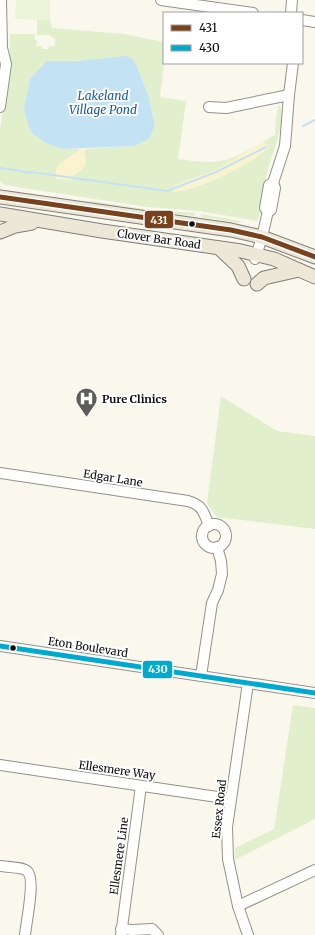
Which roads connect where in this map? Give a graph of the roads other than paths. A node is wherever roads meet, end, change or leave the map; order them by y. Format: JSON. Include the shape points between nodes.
{"nodes":[{"id":1,"x":160,"y":0,"type":"edge"},
{"id":2,"x":292,"y":0,"type":"edge"},
{"id":3,"x":211,"y":3,"type":"edge"},
{"id":4,"x":1,"y":7,"type":"edge"},
{"id":5,"x":249,"y":12,"type":"edge"},
{"id":6,"x":291,"y":12,"type":"edge"},
{"id":7,"x":303,"y":20,"type":"edge"},
{"id":8,"x":315,"y":22,"type":"edge"},
{"id":9,"x":1,"y":51,"type":"edge"},
{"id":10,"x":293,"y":64,"type":"edge"},
{"id":11,"x":289,"y":95,"type":"junction"},
{"id":12,"x":0,"y":106,"type":"edge"},
{"id":13,"x":209,"y":107,"type":"dead end"},
{"id":14,"x":0,"y":197,"type":"edge"},
{"id":15,"x":0,"y":207,"type":"edge"},
{"id":16,"x":0,"y":214,"type":"edge"},
{"id":17,"x":124,"y":215,"type":"junction"},
{"id":18,"x":49,"y":222,"type":"junction"},
{"id":19,"x":102,"y":231,"type":"junction"},
{"id":20,"x":0,"y":232,"type":"edge"},
{"id":21,"x":262,"y":237,"type":"junction"},
{"id":22,"x":219,"y":248,"type":"junction"},
{"id":23,"x":256,"y":256,"type":"junction"},
{"id":24,"x":315,"y":257,"type":"edge"},
{"id":25,"x":315,"y":267,"type":"edge"},
{"id":26,"x":299,"y":270,"type":"junction"},
{"id":27,"x":315,"y":277,"type":"edge"},
{"id":28,"x":244,"y":279,"type":"dead end"},
{"id":29,"x":257,"y":284,"type":"dead end"},
{"id":30,"x":0,"y":473,"type":"edge"},
{"id":31,"x":209,"y":526,"type":"junction"},
{"id":32,"x":217,"y":547,"type":"junction"},
{"id":33,"x":0,"y":646,"type":"edge"},
{"id":34,"x":201,"y":676,"type":"junction"},
{"id":35,"x":248,"y":683,"type":"junction"},
{"id":36,"x":315,"y":693,"type":"edge"},
{"id":37,"x":0,"y":765,"type":"edge"},
{"id":38,"x":141,"y":786,"type":"junction"},
{"id":39,"x":230,"y":799,"type":"junction"},
{"id":40,"x":0,"y":866,"type":"edge"},
{"id":41,"x":315,"y":870,"type":"edge"},
{"id":42,"x":238,"y":906,"type":"junction"},
{"id":43,"x":121,"y":932,"type":"edge"},
{"id":44,"x":25,"y":935,"type":"edge"},
{"id":45,"x":158,"y":935,"type":"edge"},
{"id":46,"x":248,"y":935,"type":"edge"}],
"edges":[{"from":1,"to":3,"type":"street"},
{"from":2,"to":6,"type":"street"},
{"from":3,"to":5,"type":"street"},
{"from":4,"to":9,"type":"street"},
{"from":7,"to":8,"type":"street"},
{"from":9,"to":12,"type":"street","via":[[6,64]]},
{"from":10,"to":11,"type":"street"},
{"from":11,"to":13,"type":"street","via":[[226,108]]},
{"from":11,"to":21,"type":"street","via":[[285,146],[273,183],[268,186],[265,208],[268,211]]},
{"from":14,"to":17,"type":"main road","name":"Clover Bar Road"},
{"from":15,"to":17,"type":"main road","via":[[86,216]]},
{"from":16,"to":18,"type":"main road","name":"Clover Bar Road"},
{"from":17,"to":21,"type":"main road","name":"Clover Bar Road","via":[[231,230]]},
{"from":18,"to":19,"type":"main road","name":"Clover Bar Road"},
{"from":18,"to":20,"type":"main road","via":[[25,223]]},
{"from":19,"to":21,"type":"main road","via":[[160,232],[246,242],[256,241]]},
{"from":19,"to":22,"type":"main road","name":"Clover Bar Road"},
{"from":21,"to":23,"type":"street"},
{"from":21,"to":24,"type":"main road","name":"Clover Bar Road"},
{"from":22,"to":23,"type":"main road","name":"Clover Bar Road"},
{"from":22,"to":28,"type":"main road","via":[[238,266]]},
{"from":23,"to":25,"type":"main road","via":[[266,251],[275,252]]},
{"from":23,"to":26,"type":"main road","name":"Clover Bar Road","via":[[274,259]]},
{"from":26,"to":27,"type":"main road","name":"Clover Bar Road"},
{"from":26,"to":29,"type":"main road","via":[[264,278]]},
{"from":30,"to":31,"type":"street","name":"Edgar Lane","via":[[188,501],[201,508]]},
{"from":31,"to":32,"type":"street","via":[[203,531],[204,542],[210,547]]},
{"from":31,"to":32,"type":"street","via":[[220,526],[225,532],[223,543]]},
{"from":32,"to":34,"type":"street","via":[[222,574],[212,603]]},
{"from":33,"to":34,"type":"street","name":"Eton Boulevard"},
{"from":34,"to":35,"type":"street","name":"Eton Boulevard"},
{"from":35,"to":36,"type":"street","name":"Eton Boulevard"},
{"from":35,"to":39,"type":"street","name":"Essex Road"},
{"from":37,"to":38,"type":"street","name":"Ellesmere Way"},
{"from":38,"to":39,"type":"street","name":"Ellesmere Way"},
{"from":38,"to":43,"type":"street","name":"Ellesmere Line"},
{"from":39,"to":42,"type":"street","name":"Essex Road","via":[[227,827],[228,859]]},
{"from":40,"to":44,"type":"street","via":[[23,869],[31,876],[32,886]]},
{"from":41,"to":42,"type":"street"},
{"from":42,"to":46,"type":"street","name":"Essex Road"},
{"from":43,"to":45,"type":"street","name":"Ellesmere Line","via":[[152,929]]}]}
